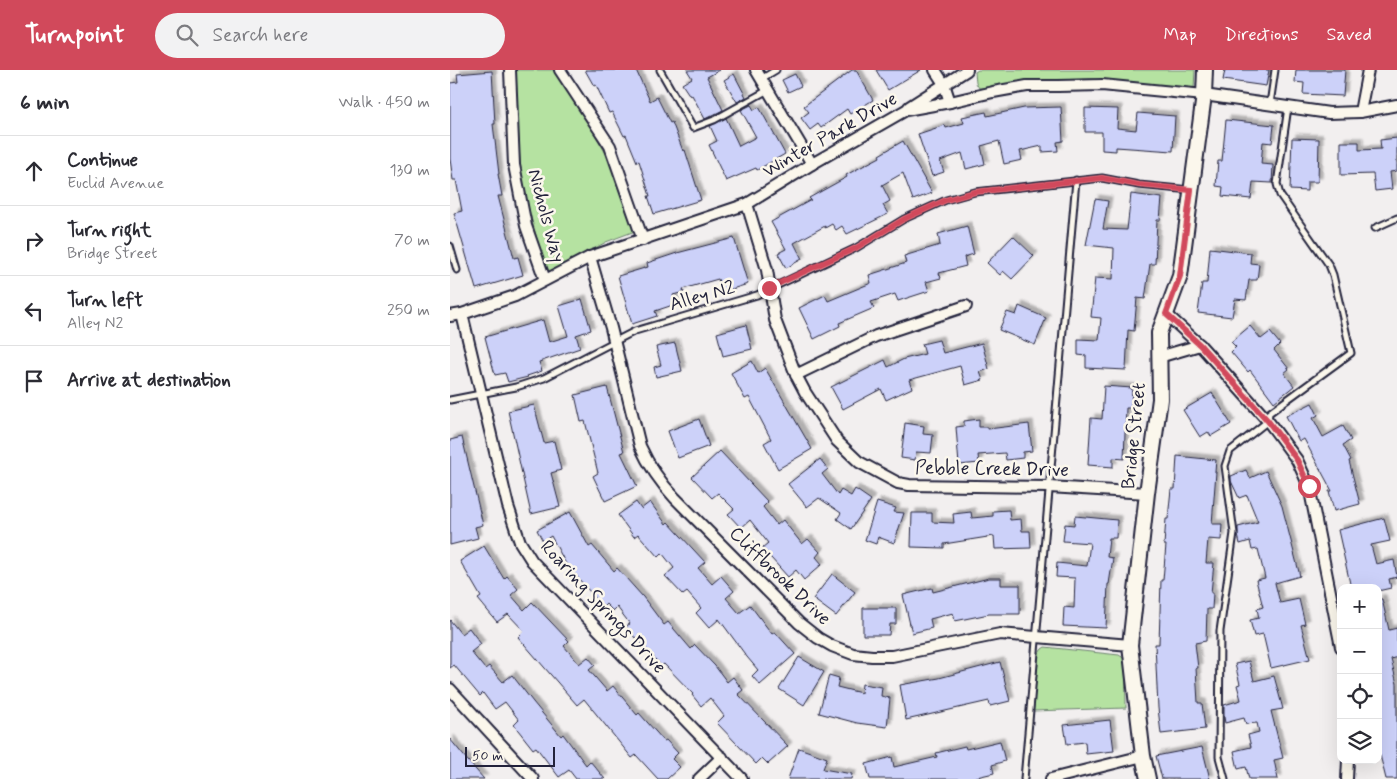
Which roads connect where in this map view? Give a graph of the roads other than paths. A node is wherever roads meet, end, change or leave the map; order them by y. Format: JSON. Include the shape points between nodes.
{"nodes":[{"id":1,"x":510,"y":70,"type":"edge"},
{"id":2,"x":560,"y":70,"type":"edge"},
{"id":3,"x":660,"y":70,"type":"edge"},
{"id":4,"x":776,"y":70,"type":"edge"},
{"id":5,"x":936,"y":70,"type":"edge"},
{"id":6,"x":967,"y":70,"type":"edge"},
{"id":7,"x":1205,"y":70,"type":"edge"},
{"id":8,"x":1275,"y":70,"type":"edge"},
{"id":9,"x":1368,"y":70,"type":"edge"},
{"id":10,"x":759,"y":74,"type":"edge"},
{"id":11,"x":944,"y":84,"type":"junction"},
{"id":12,"x":768,"y":89,"type":"junction"},
{"id":13,"x":1204,"y":95,"type":"junction"},
{"id":14,"x":950,"y":102,"type":"junction"},
{"id":15,"x":1270,"y":104,"type":"junction"},
{"id":16,"x":1397,"y":105,"type":"edge"},
{"id":17,"x":1288,"y":107,"type":"junction"},
{"id":18,"x":906,"y":110,"type":"junction"},
{"id":19,"x":1360,"y":112,"type":"junction"},
{"id":20,"x":812,"y":164,"type":"junction"},
{"id":21,"x":1076,"y":180,"type":"junction"},
{"id":22,"x":1191,"y":190,"type":"junction"},
{"id":23,"x":748,"y":204,"type":"junction"},
{"id":24,"x":1397,"y":218,"type":"edge"},
{"id":25,"x":1376,"y":228,"type":"dead end"},
{"id":26,"x":643,"y":240,"type":"junction"},
{"id":27,"x":450,"y":246,"type":"edge"},
{"id":28,"x":590,"y":257,"type":"junction"},
{"id":29,"x":457,"y":270,"type":"dead end"},
{"id":30,"x":545,"y":280,"type":"junction"},
{"id":31,"x":769,"y":288,"type":"junction"},
{"id":32,"x":966,"y":306,"type":"dead end"},
{"id":33,"x":462,"y":314,"type":"junction"},
{"id":34,"x":1166,"y":314,"type":"junction"},
{"id":35,"x":450,"y":316,"type":"edge"},
{"id":36,"x":614,"y":342,"type":"junction"},
{"id":37,"x":1200,"y":345,"type":"junction"},
{"id":38,"x":1159,"y":357,"type":"junction"},
{"id":39,"x":796,"y":375,"type":"junction"},
{"id":40,"x":480,"y":395,"type":"junction"},
{"id":41,"x":450,"y":400,"type":"edge"},
{"id":42,"x":1268,"y":421,"type":"junction"},
{"id":43,"x":1049,"y":487,"type":"junction"},
{"id":44,"x":1148,"y":493,"type":"junction"},
{"id":45,"x":1337,"y":629,"type":"edge"},
{"id":46,"x":1037,"y":636,"type":"junction"},
{"id":47,"x":1130,"y":645,"type":"junction"},
{"id":48,"x":450,"y":689,"type":"edge"},
{"id":49,"x":1143,"y":756,"type":"junction"},
{"id":50,"x":722,"y":757,"type":"junction"},
{"id":51,"x":1348,"y":764,"type":"edge"},
{"id":52,"x":532,"y":779,"type":"edge"},
{"id":53,"x":699,"y":779,"type":"edge"},
{"id":54,"x":742,"y":779,"type":"edge"},
{"id":55,"x":1024,"y":779,"type":"edge"},
{"id":56,"x":1051,"y":779,"type":"edge"},
{"id":57,"x":1148,"y":779,"type":"edge"},
{"id":58,"x":1224,"y":779,"type":"edge"},
{"id":59,"x":1348,"y":779,"type":"edge"}],
"edges":[{"from":1,"to":30,"type":"street","name":"Nichols Way","via":[[514,165],[526,226]]},
{"from":2,"to":26,"type":"street","via":[[610,146]]},
{"from":3,"to":12,"type":"lane","via":[[694,128]]},
{"from":4,"to":10,"type":"lane"},
{"from":5,"to":11,"type":"street"},
{"from":6,"to":11,"type":"street"},
{"from":7,"to":13,"type":"street","name":"Bridge Street"},
{"from":8,"to":15,"type":"lane"},
{"from":9,"to":19,"type":"street"},
{"from":10,"to":12,"type":"street"},
{"from":11,"to":14,"type":"street"},
{"from":11,"to":18,"type":"street"},
{"from":12,"to":20,"type":"street"},
{"from":13,"to":14,"type":"street","name":"Winter Park Drive","via":[[1102,85],[1035,86]]},
{"from":13,"to":15,"type":"street","name":"Winter Park Drive"},
{"from":13,"to":22,"type":"street","name":"Bridge Street"},
{"from":14,"to":18,"type":"street","name":"Winter Park Drive"},
{"from":15,"to":17,"type":"street","name":"Winter Park Drive"},
{"from":16,"to":19,"type":"street","name":"Winter Park Drive"},
{"from":17,"to":19,"type":"street","name":"Winter Park Drive","via":[[1329,113]]},
{"from":17,"to":42,"type":"lane","via":[[1277,184],[1280,195],[1329,264],[1351,353],[1269,413]]},
{"from":18,"to":20,"type":"street","name":"Winter Park Drive"},
{"from":20,"to":23,"type":"street","name":"Winter Park Drive"},
{"from":21,"to":22,"type":"lane","name":"Alley N2","via":[[1102,178]]},
{"from":21,"to":31,"type":"lane","name":"Alley N2","via":[[975,192],[946,200],[904,219],[856,248]]},
{"from":21,"to":43,"type":"lane"},
{"from":22,"to":34,"type":"street","name":"Bridge Street","via":[[1180,276]]},
{"from":23,"to":26,"type":"street","name":"Winter Park Drive"},
{"from":23,"to":31,"type":"street","name":"Pebble Creek Drive"},
{"from":24,"to":25,"type":"lane"},
{"from":26,"to":28,"type":"street","name":"Winter Park Drive"},
{"from":27,"to":29,"type":"lane"},
{"from":28,"to":30,"type":"street","name":"Winter Park Drive"},
{"from":28,"to":36,"type":"street","name":"Cliffbrook Drive"},
{"from":30,"to":33,"type":"street","name":"Winter Park Drive","via":[[514,296]]},
{"from":31,"to":36,"type":"lane","name":"Alley N2","via":[[757,295],[635,331]]},
{"from":31,"to":39,"type":"street","name":"Pebble Creek Drive","via":[[775,320]]},
{"from":32,"to":39,"type":"street","via":[[876,336]]},
{"from":33,"to":35,"type":"street","name":"Winter Park Drive"},
{"from":33,"to":40,"type":"street","name":"Roaring Springs Drive"},
{"from":34,"to":37,"type":"street"},
{"from":34,"to":38,"type":"street","name":"Bridge Street","via":[[1159,333]]},
{"from":36,"to":40,"type":"lane","name":"Alley N2","via":[[544,378]]},
{"from":36,"to":46,"type":"street","name":"Cliffbrook Drive","via":[[640,446],[656,477],[799,623],[818,638],[852,654],[892,656],[1000,634]]},
{"from":37,"to":38,"type":"street"},
{"from":37,"to":42,"type":"street"},
{"from":38,"to":44,"type":"street","name":"Bridge Street","via":[[1160,400]]},
{"from":39,"to":43,"type":"street","name":"Pebble Creek Drive","via":[[837,441],[859,462],[898,483],[928,487]]},
{"from":40,"to":41,"type":"lane","name":"Alley N2"},
{"from":40,"to":50,"type":"street","name":"Roaring Springs Drive","via":[[508,506],[520,542],[532,561]]},
{"from":42,"to":45,"type":"street","via":[[1297,460],[1309,486]]},
{"from":42,"to":58,"type":"lane","via":[[1230,451],[1225,466],[1234,533],[1220,631],[1219,757]]},
{"from":43,"to":44,"type":"street","name":"Pebble Creek Drive"},
{"from":43,"to":46,"type":"lane"},
{"from":44,"to":47,"type":"street","name":"Bridge Street"},
{"from":46,"to":47,"type":"street","name":"Cliffbrook Drive"},
{"from":46,"to":55,"type":"lane"},
{"from":47,"to":49,"type":"street","name":"Bridge Street"},
{"from":48,"to":52,"type":"street"},
{"from":49,"to":56,"type":"street"},
{"from":49,"to":57,"type":"street","name":"Bridge Street"},
{"from":50,"to":53,"type":"street"},
{"from":50,"to":54,"type":"street","name":"Roaring Springs Drive"},
{"from":51,"to":59,"type":"street"}]}
